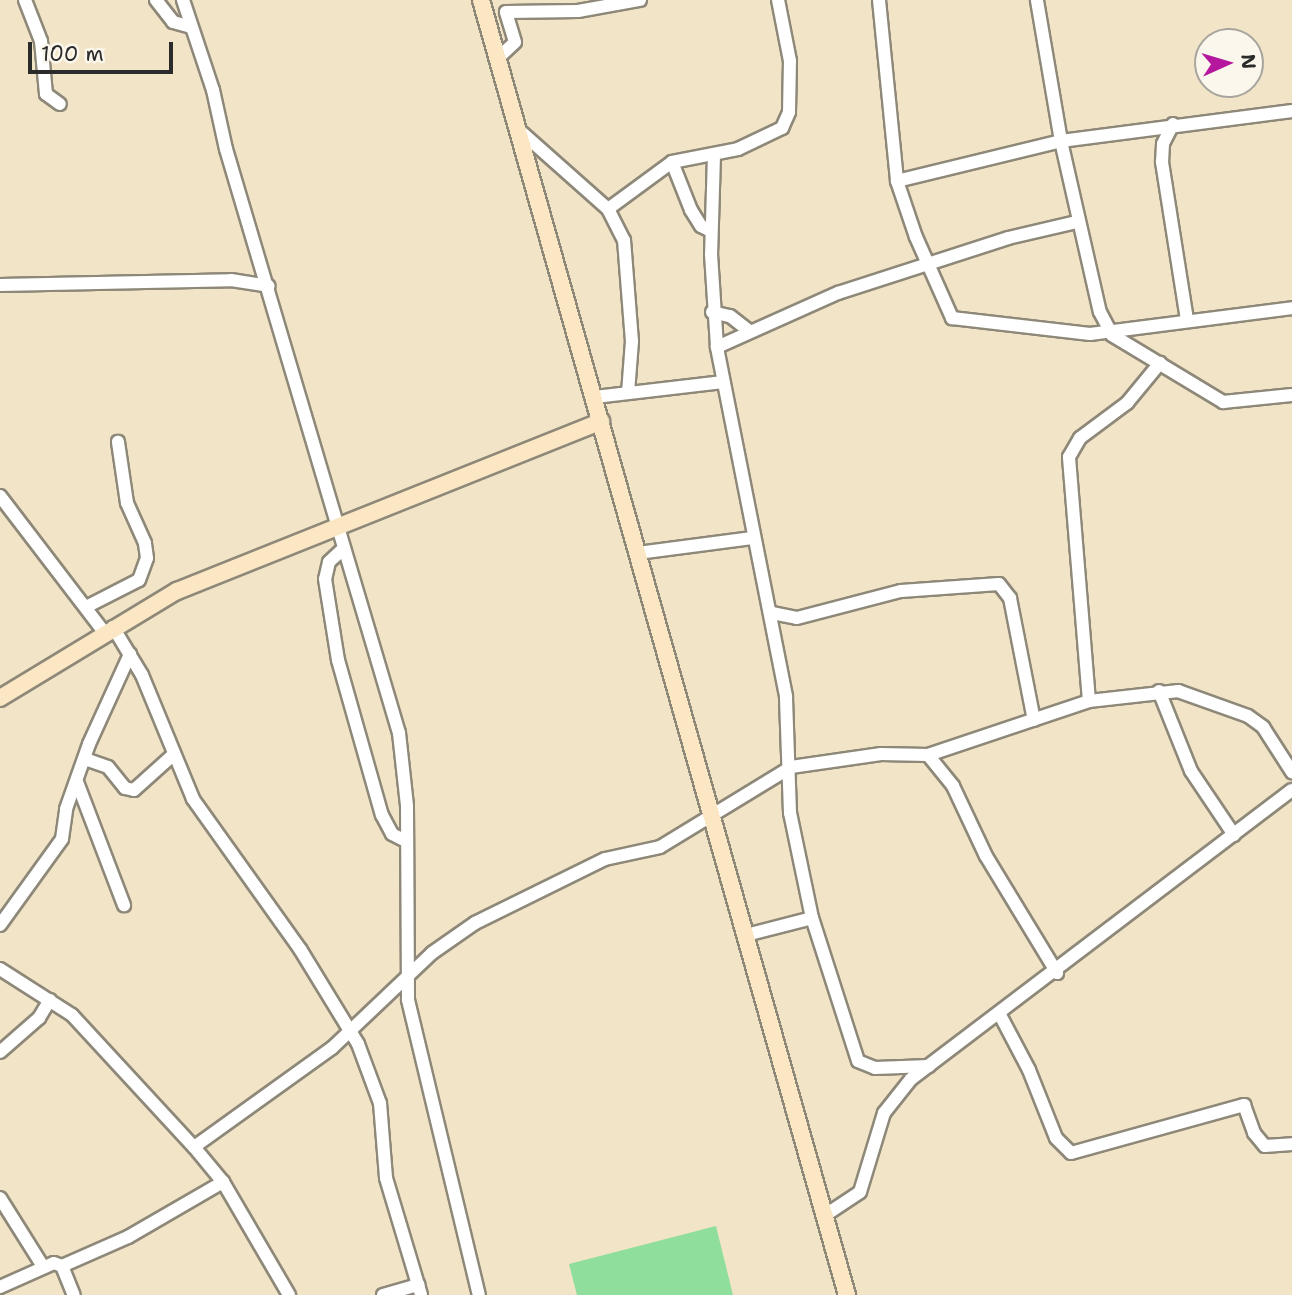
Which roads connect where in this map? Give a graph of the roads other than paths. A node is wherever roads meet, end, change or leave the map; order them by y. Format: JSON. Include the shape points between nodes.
{"nodes":[{"id":1,"x":26,"y":0,"type":"edge"},
{"id":2,"x":156,"y":0,"type":"edge"},
{"id":3,"x":183,"y":0,"type":"edge"},
{"id":4,"x":481,"y":0,"type":"edge"},
{"id":5,"x":640,"y":0,"type":"edge"},
{"id":6,"x":778,"y":0,"type":"edge"},
{"id":7,"x":879,"y":0,"type":"edge"},
{"id":8,"x":1037,"y":0,"type":"edge"},
{"id":9,"x":503,"y":6,"type":"edge"},
{"id":10,"x":188,"y":26,"type":"junction"},
{"id":11,"x":498,"y":58,"type":"junction"},
{"id":12,"x":60,"y":104,"type":"dead end"},
{"id":13,"x":1292,"y":111,"type":"edge"},
{"id":14,"x":1173,"y":124,"type":"junction"},
{"id":15,"x":519,"y":130,"type":"junction"},
{"id":16,"x":1061,"y":141,"type":"junction"},
{"id":17,"x":714,"y":155,"type":"junction"},
{"id":18,"x":672,"y":162,"type":"junction"},
{"id":19,"x":897,"y":181,"type":"junction"},
{"id":20,"x":608,"y":209,"type":"junction"},
{"id":21,"x":1077,"y":222,"type":"junction"},
{"id":22,"x":711,"y":231,"type":"junction"},
{"id":23,"x":931,"y":266,"type":"junction"},
{"id":24,"x":0,"y":285,"type":"edge"},
{"id":25,"x":269,"y":286,"type":"junction"},
{"id":26,"x":1292,"y":308,"type":"edge"},
{"id":27,"x":712,"y":312,"type":"junction"},
{"id":28,"x":1187,"y":320,"type":"junction"},
{"id":29,"x":749,"y":331,"type":"junction"},
{"id":30,"x":1110,"y":331,"type":"junction"},
{"id":31,"x":717,"y":347,"type":"junction"},
{"id":32,"x":1160,"y":363,"type":"junction"},
{"id":33,"x":723,"y":382,"type":"junction"},
{"id":34,"x":628,"y":393,"type":"junction"},
{"id":35,"x":1292,"y":395,"type":"edge"},
{"id":36,"x":595,"y":397,"type":"junction"},
{"id":37,"x":601,"y":421,"type":"junction"},
{"id":38,"x":118,"y":442,"type":"dead end"},
{"id":39,"x":0,"y":496,"type":"edge"},
{"id":40,"x":337,"y":526,"type":"junction"},
{"id":41,"x":752,"y":538,"type":"junction"},
{"id":42,"x":343,"y":549,"type":"junction"},
{"id":43,"x":638,"y":553,"type":"junction"},
{"id":44,"x":86,"y":607,"type":"junction"},
{"id":45,"x":772,"y":613,"type":"junction"},
{"id":46,"x":108,"y":629,"type":"junction"},
{"id":47,"x":130,"y":654,"type":"junction"},
{"id":48,"x":1158,"y":691,"type":"junction"},
{"id":49,"x":0,"y":698,"type":"edge"},
{"id":50,"x":1088,"y":701,"type":"junction"},
{"id":51,"x":1034,"y":720,"type":"junction"},
{"id":52,"x":173,"y":755,"type":"junction"},
{"id":53,"x":928,"y":755,"type":"junction"},
{"id":54,"x":85,"y":759,"type":"junction"},
{"id":55,"x":791,"y":767,"type":"junction"},
{"id":56,"x":1292,"y":772,"type":"edge"},
{"id":57,"x":77,"y":782,"type":"junction"},
{"id":58,"x":1292,"y":790,"type":"edge"},
{"id":59,"x":713,"y":818,"type":"junction"},
{"id":60,"x":1234,"y":835,"type":"junction"},
{"id":61,"x":406,"y":841,"type":"junction"},
{"id":62,"x":124,"y":905,"type":"dead end"},
{"id":63,"x":813,"y":918,"type":"junction"},
{"id":64,"x":0,"y":925,"type":"edge"},
{"id":65,"x":746,"y":935,"type":"junction"},
{"id":66,"x":0,"y":969,"type":"edge"},
{"id":67,"x":1057,"y":973,"type":"junction"},
{"id":68,"x":405,"y":980,"type":"junction"},
{"id":69,"x":50,"y":1000,"type":"junction"},
{"id":70,"x":999,"y":1013,"type":"junction"},
{"id":71,"x":351,"y":1030,"type":"junction"},
{"id":72,"x":0,"y":1052,"type":"edge"},
{"id":73,"x":929,"y":1066,"type":"junction"},
{"id":74,"x":1292,"y":1144,"type":"edge"},
{"id":75,"x":194,"y":1147,"type":"junction"},
{"id":76,"x":223,"y":1182,"type":"junction"},
{"id":77,"x":0,"y":1198,"type":"edge"},
{"id":78,"x":824,"y":1216,"type":"junction"},
{"id":79,"x":43,"y":1265,"type":"junction"},
{"id":80,"x":62,"y":1266,"type":"junction"},
{"id":81,"x":0,"y":1287,"type":"edge"},
{"id":82,"x":420,"y":1290,"type":"edge"},
{"id":83,"x":74,"y":1295,"type":"edge"},
{"id":84,"x":289,"y":1295,"type":"edge"},
{"id":85,"x":383,"y":1295,"type":"edge"},
{"id":86,"x":479,"y":1295,"type":"edge"},
{"id":87,"x":847,"y":1295,"type":"edge"}],
"edges":[{"from":1,"to":12,"type":"street","via":[[41,41],[46,94]]},
{"from":2,"to":10,"type":"street","via":[[173,22]]},
{"from":3,"to":10,"type":"street"},
{"from":4,"to":11,"type":"main road"},
{"from":5,"to":9,"type":"street","via":[[578,11]]},
{"from":6,"to":17,"type":"street","via":[[790,61],[788,117],[782,128],[765,140]]},
{"from":7,"to":19,"type":"street"},
{"from":8,"to":16,"type":"street"},
{"from":9,"to":11,"type":"street","via":[[515,42]]},
{"from":10,"to":25,"type":"street","via":[[213,90],[226,149]]},
{"from":11,"to":15,"type":"main road"},
{"from":13,"to":14,"type":"street"},
{"from":14,"to":16,"type":"street"},
{"from":14,"to":28,"type":"street","via":[[1163,144],[1162,162]]},
{"from":15,"to":20,"type":"street"},
{"from":15,"to":36,"type":"main road"},
{"from":16,"to":19,"type":"street"},
{"from":16,"to":21,"type":"street"},
{"from":17,"to":18,"type":"street"},
{"from":17,"to":22,"type":"street"},
{"from":18,"to":20,"type":"street"},
{"from":18,"to":22,"type":"street","via":[[691,210],[701,226]]},
{"from":19,"to":23,"type":"street"},
{"from":20,"to":34,"type":"street","via":[[624,240],[627,261],[632,341]]},
{"from":21,"to":23,"type":"street","via":[[1008,238]]},
{"from":21,"to":30,"type":"street","via":[[1100,312]]},
{"from":22,"to":27,"type":"street"},
{"from":23,"to":29,"type":"street","via":[[814,301]]},
{"from":23,"to":30,"type":"street","via":[[952,318],[1079,334]]},
{"from":24,"to":25,"type":"street","via":[[231,281]]},
{"from":25,"to":40,"type":"street"},
{"from":26,"to":28,"type":"street"},
{"from":27,"to":29,"type":"street","via":[[730,316]]},
{"from":27,"to":31,"type":"street"},
{"from":28,"to":30,"type":"street"},
{"from":29,"to":31,"type":"street"},
{"from":30,"to":32,"type":"street"},
{"from":31,"to":33,"type":"street"},
{"from":32,"to":35,"type":"street","via":[[1223,402]]},
{"from":32,"to":50,"type":"street","via":[[1127,403],[1080,438],[1069,457]]},
{"from":33,"to":34,"type":"street"},
{"from":33,"to":41,"type":"street"},
{"from":34,"to":36,"type":"street"},
{"from":36,"to":37,"type":"main road"},
{"from":37,"to":40,"type":"main road"},
{"from":37,"to":43,"type":"main road"},
{"from":38,"to":44,"type":"street","via":[[127,503],[145,542],[147,558],[139,580]]},
{"from":39,"to":44,"type":"street"},
{"from":40,"to":42,"type":"street"},
{"from":40,"to":46,"type":"main road","via":[[209,576]]},
{"from":41,"to":43,"type":"street"},
{"from":41,"to":45,"type":"street"},
{"from":42,"to":61,"type":"street","via":[[399,733]]},
{"from":42,"to":61,"type":"street","via":[[329,562],[325,579],[338,660],[382,816],[392,834]]},
{"from":43,"to":59,"type":"main road"},
{"from":44,"to":46,"type":"street"},
{"from":45,"to":51,"type":"street","via":[[797,618],[901,591],[999,584],[1010,597]]},
{"from":45,"to":55,"type":"street","via":[[786,696]]},
{"from":46,"to":47,"type":"street"},
{"from":46,"to":49,"type":"main road"},
{"from":47,"to":52,"type":"street"},
{"from":47,"to":54,"type":"street"},
{"from":48,"to":50,"type":"street"},
{"from":48,"to":56,"type":"street","via":[[1194,695],[1248,716],[1262,726]]},
{"from":48,"to":60,"type":"street","via":[[1192,771]]},
{"from":50,"to":51,"type":"street"},
{"from":51,"to":53,"type":"street"},
{"from":52,"to":54,"type":"street","via":[[134,790],[125,788],[108,767]]},
{"from":52,"to":71,"type":"street","via":[[193,799],[300,948]]},
{"from":53,"to":55,"type":"street","via":[[881,754]]},
{"from":53,"to":67,"type":"street","via":[[953,786],[986,856]]},
{"from":54,"to":57,"type":"street"},
{"from":55,"to":59,"type":"street"},
{"from":55,"to":63,"type":"street","via":[[790,813]]},
{"from":57,"to":62,"type":"street"},
{"from":57,"to":64,"type":"street","via":[[62,839]]},
{"from":58,"to":60,"type":"street"},
{"from":59,"to":65,"type":"main road"},
{"from":59,"to":68,"type":"street","via":[[655,849],[606,859],[475,923],[432,953]]},
{"from":60,"to":67,"type":"street"},
{"from":61,"to":68,"type":"street"},
{"from":63,"to":65,"type":"street"},
{"from":63,"to":73,"type":"street","via":[[858,1061],[875,1068]]},
{"from":65,"to":78,"type":"main road"},
{"from":66,"to":69,"type":"street"},
{"from":67,"to":70,"type":"street"},
{"from":68,"to":71,"type":"street"},
{"from":68,"to":86,"type":"street","via":[[413,1031]]},
{"from":69,"to":72,"type":"street","via":[[39,1018]]},
{"from":69,"to":75,"type":"street","via":[[72,1015],[114,1064],[142,1086]]},
{"from":70,"to":73,"type":"street"},
{"from":70,"to":74,"type":"street","via":[[1029,1070],[1056,1138],[1071,1153],[1244,1105],[1254,1133],[1265,1146]]},
{"from":71,"to":75,"type":"street","via":[[312,1064]]},
{"from":71,"to":82,"type":"street","via":[[380,1103],[386,1178]]},
{"from":73,"to":78,"type":"street","via":[[890,1102],[857,1196]]},
{"from":75,"to":76,"type":"street"},
{"from":76,"to":80,"type":"street","via":[[128,1237]]},
{"from":76,"to":84,"type":"street"},
{"from":77,"to":79,"type":"street"},
{"from":78,"to":87,"type":"main road"},
{"from":79,"to":80,"type":"street"},
{"from":79,"to":81,"type":"street"},
{"from":80,"to":83,"type":"street"},
{"from":82,"to":85,"type":"street"}]}
